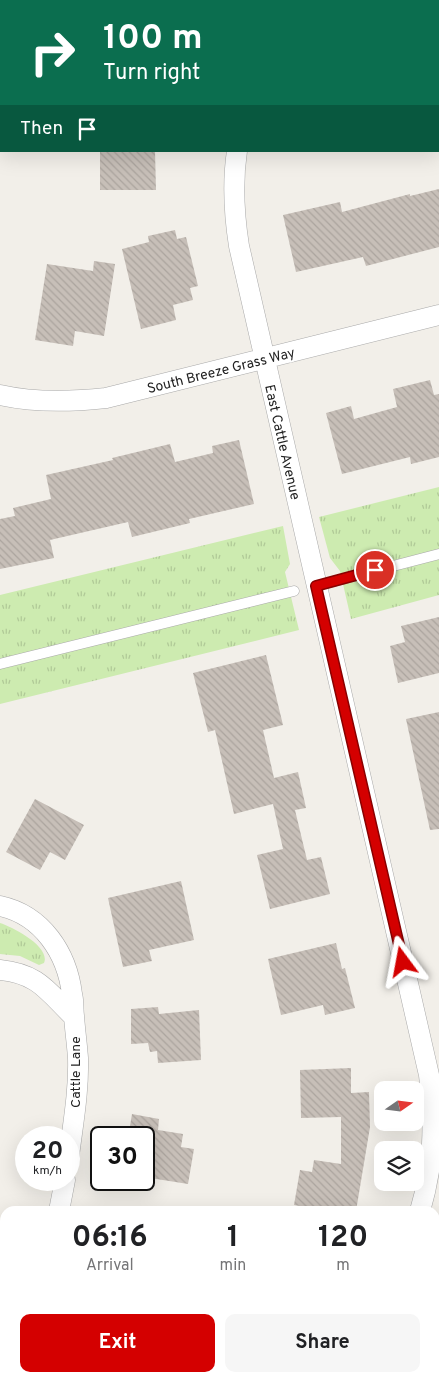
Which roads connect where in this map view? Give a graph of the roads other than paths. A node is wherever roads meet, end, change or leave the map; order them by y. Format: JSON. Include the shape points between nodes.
{"nodes":[{"id":1,"x":237,"y":152,"type":"edge"},
{"id":2,"x":439,"y":315,"type":"edge"},
{"id":3,"x":264,"y":359,"type":"junction"},
{"id":4,"x":1,"y":398,"type":"edge"},
{"id":5,"x":439,"y":554,"type":"edge"},
{"id":6,"x":316,"y":586,"type":"junction"},
{"id":7,"x":294,"y":591,"type":"dead end"},
{"id":8,"x":0,"y":664,"type":"edge"},
{"id":9,"x":0,"y":906,"type":"edge"},
{"id":10,"x":0,"y":970,"type":"edge"},
{"id":11,"x":74,"y":1017,"type":"junction"},
{"id":12,"x":73,"y":1126,"type":"edge"},
{"id":13,"x":63,"y":1191,"type":"edge"},
{"id":14,"x":60,"y":1206,"type":"edge"},
{"id":15,"x":421,"y":1206,"type":"edge"}],
"edges":[{"from":1,"to":3,"type":"street","name":"East Cattle Avenue","via":[[233,187],[236,228]]},
{"from":2,"to":3,"type":"street","name":"South Breeze Grass Way"},
{"from":3,"to":4,"type":"street","name":"South Breeze Grass Way","via":[[106,398],[54,401]]},
{"from":3,"to":6,"type":"street","name":"East Cattle Avenue"},
{"from":5,"to":6,"type":"lane"},
{"from":6,"to":15,"type":"street","name":"East Cattle Avenue","via":[[429,1075],[433,1144]]},
{"from":7,"to":8,"type":"lane"},
{"from":9,"to":11,"type":"street","name":"Cattle Lane","via":[[26,915],[40,926],[62,954]]},
{"from":10,"to":11,"type":"street","name":"Cattle Lane","via":[[22,974],[40,983]]},
{"from":11,"to":12,"type":"street","name":"Cattle Lane","via":[[78,1080]]},
{"from":13,"to":14,"type":"street"}]}
